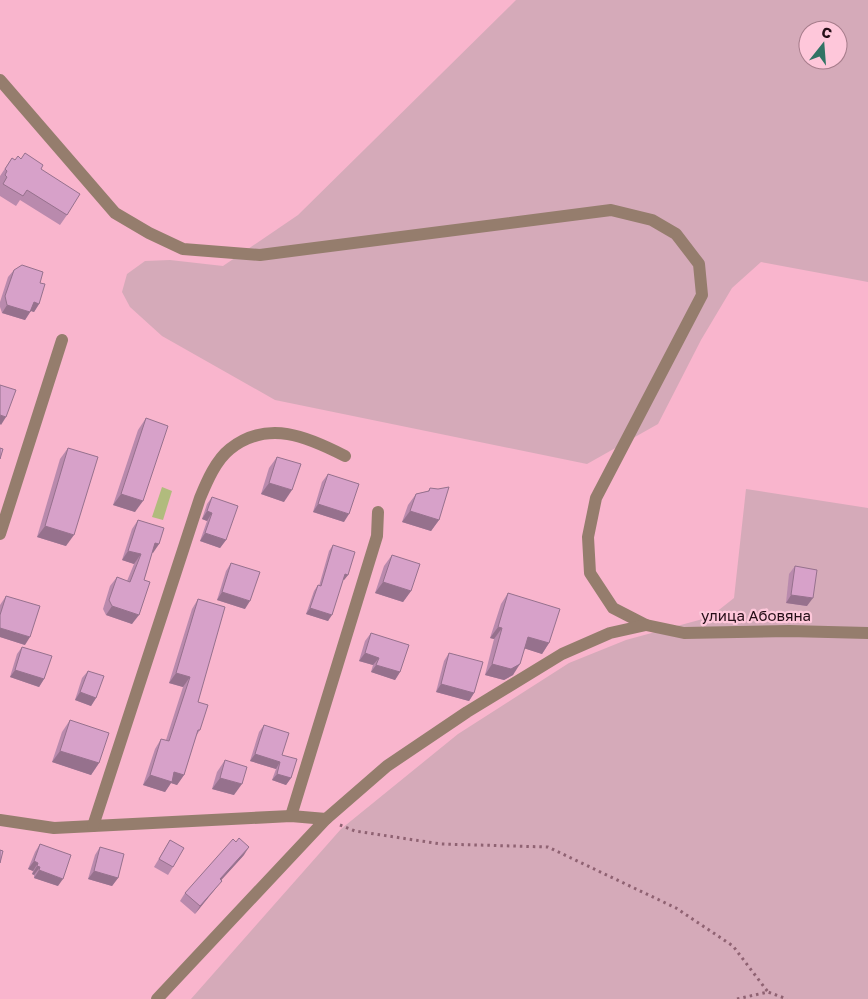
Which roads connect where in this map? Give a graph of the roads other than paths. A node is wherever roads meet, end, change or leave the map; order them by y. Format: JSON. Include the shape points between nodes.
{"nodes":[{"id":1,"x":0,"y":80,"type":"edge"},
{"id":2,"x":62,"y":340,"type":"dead end"},
{"id":3,"x":345,"y":456,"type":"dead end"},
{"id":4,"x":378,"y":512,"type":"dead end"},
{"id":5,"x":0,"y":534,"type":"edge"},
{"id":6,"x":646,"y":625,"type":"junction"},
{"id":7,"x":868,"y":633,"type":"edge"},
{"id":8,"x":291,"y":816,"type":"junction"},
{"id":9,"x":326,"y":819,"type":"junction"},
{"id":10,"x":0,"y":820,"type":"edge"},
{"id":11,"x":92,"y":826,"type":"junction"},
{"id":12,"x":157,"y":999,"type":"edge"}],
"edges":[{"from":1,"to":6,"type":"street","via":[[115,213],[183,249],[260,255],[610,210],[652,220],[676,234],[699,264],[702,295],[596,498],[588,537],[590,573],[594,580],[613,608]]},
{"from":2,"to":5,"type":"street"},
{"from":3,"to":11,"type":"street","via":[[298,435],[252,435],[229,449],[211,473]]},
{"from":4,"to":8,"type":"street","via":[[377,536]]},
{"from":6,"to":7,"type":"street","name":"улица Абовяна","via":[[684,632]]},
{"from":6,"to":9,"type":"street","via":[[610,633],[562,654],[474,707],[387,766]]},
{"from":8,"to":9,"type":"street"},
{"from":8,"to":11,"type":"street"},
{"from":9,"to":12,"type":"street"},
{"from":10,"to":11,"type":"street","via":[[54,828]]}]}
